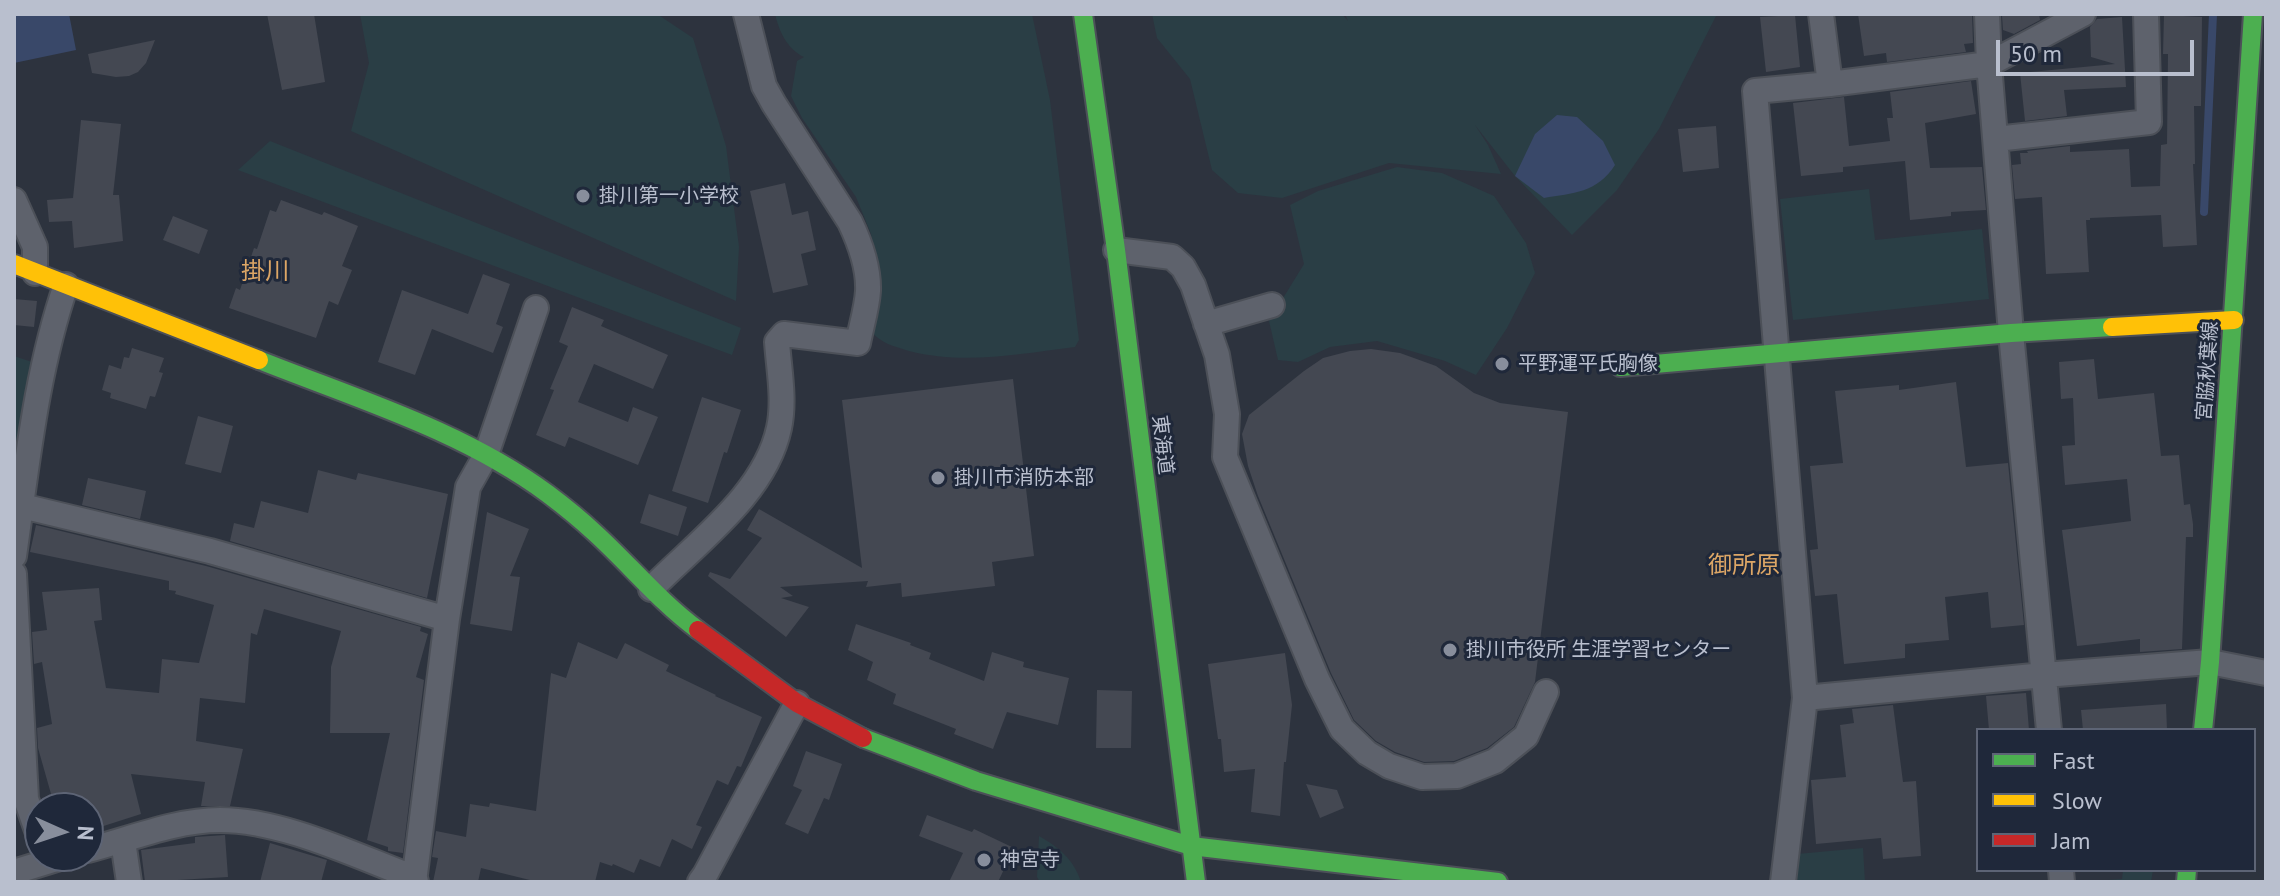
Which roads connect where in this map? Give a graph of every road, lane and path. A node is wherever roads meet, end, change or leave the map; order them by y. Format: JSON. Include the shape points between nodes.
{"nodes":[{"id":1,"x":746,"y":14,"type":"edge"},
{"id":2,"x":1083,"y":14,"type":"edge"},
{"id":3,"x":1821,"y":14,"type":"edge"},
{"id":4,"x":1987,"y":14,"type":"edge"},
{"id":5,"x":2083,"y":14,"type":"edge"},
{"id":6,"x":2146,"y":14,"type":"edge"},
{"id":7,"x":2253,"y":14,"type":"edge"},
{"id":8,"x":1989,"y":64,"type":"junction"},
{"id":9,"x":1830,"y":84,"type":"junction"},
{"id":10,"x":1996,"y":139,"type":"junction"},
{"id":11,"x":2254,"y":185,"type":"edge"},
{"id":12,"x":14,"y":200,"type":"edge"},
{"id":13,"x":1116,"y":250,"type":"junction"},
{"id":14,"x":24,"y":269,"type":"edge"},
{"id":15,"x":66,"y":285,"type":"junction"},
{"id":16,"x":1272,"y":305,"type":"dead end"},
{"id":17,"x":536,"y":308,"type":"dead end"},
{"id":18,"x":2234,"y":320,"type":"junction"},
{"id":19,"x":1206,"y":324,"type":"junction"},
{"id":20,"x":2011,"y":333,"type":"junction"},
{"id":21,"x":1777,"y":353,"type":"junction"},
{"id":22,"x":1620,"y":367,"type":"dead end"},
{"id":23,"x":486,"y":455,"type":"junction"},
{"id":24,"x":22,"y":506,"type":"junction"},
{"id":25,"x":14,"y":556,"type":"edge"},
{"id":26,"x":14,"y":574,"type":"edge"},
{"id":27,"x":651,"y":589,"type":"junction"},
{"id":28,"x":447,"y":619,"type":"junction"},
{"id":29,"x":2210,"y":662,"type":"junction"},
{"id":30,"x":2266,"y":673,"type":"edge"},
{"id":31,"x":2044,"y":675,"type":"junction"},
{"id":32,"x":1546,"y":692,"type":"dead end"},
{"id":33,"x":1805,"y":698,"type":"junction"},
{"id":34,"x":797,"y":703,"type":"junction"},
{"id":35,"x":2049,"y":728,"type":"edge"},
{"id":36,"x":2203,"y":728,"type":"edge"},
{"id":37,"x":26,"y":792,"type":"edge"},
{"id":38,"x":123,"y":841,"type":"junction"},
{"id":39,"x":104,"y":846,"type":"edge"},
{"id":40,"x":1191,"y":846,"type":"junction"},
{"id":41,"x":415,"y":881,"type":"edge"},
{"id":42,"x":1489,"y":881,"type":"edge"},
{"id":43,"x":129,"y":882,"type":"edge"},
{"id":44,"x":700,"y":882,"type":"edge"},
{"id":45,"x":1196,"y":882,"type":"edge"},
{"id":46,"x":1783,"y":882,"type":"edge"}],
"edges":[{"from":1,"to":27,"type":"street","via":[[764,86],[842,207],[859,242],[868,292],[858,343],[784,334],[777,342],[782,397],[773,451],[746,496]]},
{"from":2,"to":13,"type":"street","name":"東海道"},
{"from":3,"to":9,"type":"street"},
{"from":4,"to":8,"type":"street"},
{"from":5,"to":8,"type":"street"},
{"from":6,"to":10,"type":"street","via":[[2149,122]]},
{"from":7,"to":11,"type":"street","name":"宮脇秋葉線"},
{"from":8,"to":9,"type":"street"},
{"from":8,"to":10,"type":"street"},
{"from":9,"to":21,"type":"street","via":[[1755,91]]},
{"from":10,"to":20,"type":"street"},
{"from":11,"to":18,"type":"street","name":"宮脇秋葉線"},
{"from":12,"to":14,"type":"street","via":[[35,247]]},
{"from":13,"to":19,"type":"street","via":[[1172,257],[1193,285]]},
{"from":13,"to":40,"type":"street","name":"東海道"},
{"from":14,"to":15,"type":"street"},
{"from":15,"to":23,"type":"street","via":[[424,425]]},
{"from":15,"to":24,"type":"street","via":[[44,366]]},
{"from":16,"to":19,"type":"street"},
{"from":17,"to":23,"type":"street"},
{"from":18,"to":20,"type":"street"},
{"from":18,"to":29,"type":"street","name":"宮脇秋葉線"},
{"from":19,"to":32,"type":"street","via":[[1227,414],[1225,457],[1342,729],[1389,766],[1422,777],[1457,776],[1495,761],[1526,736]]},
{"from":20,"to":21,"type":"street"},
{"from":20,"to":31,"type":"street"},
{"from":21,"to":22,"type":"street"},
{"from":21,"to":33,"type":"street"},
{"from":23,"to":27,"type":"street","via":[[546,493]]},
{"from":23,"to":28,"type":"street","via":[[468,487]]},
{"from":24,"to":25,"type":"street"},
{"from":24,"to":28,"type":"street","via":[[210,551]]},
{"from":26,"to":37,"type":"street"},
{"from":27,"to":34,"type":"street","via":[[680,617]]},
{"from":28,"to":41,"type":"street"},
{"from":29,"to":30,"type":"street"},
{"from":29,"to":31,"type":"street"},
{"from":29,"to":36,"type":"street","name":"宮脇秋葉線"},
{"from":31,"to":33,"type":"street"},
{"from":31,"to":35,"type":"street"},
{"from":33,"to":46,"type":"street"},
{"from":34,"to":40,"type":"street","via":[[867,740],[976,781]]},
{"from":34,"to":44,"type":"street"},
{"from":38,"to":39,"type":"street"},
{"from":38,"to":41,"type":"street","via":[[190,824],[248,822],[277,827]]},
{"from":38,"to":43,"type":"street"},
{"from":40,"to":42,"type":"street"},
{"from":40,"to":45,"type":"street","name":"東海道"}]}
